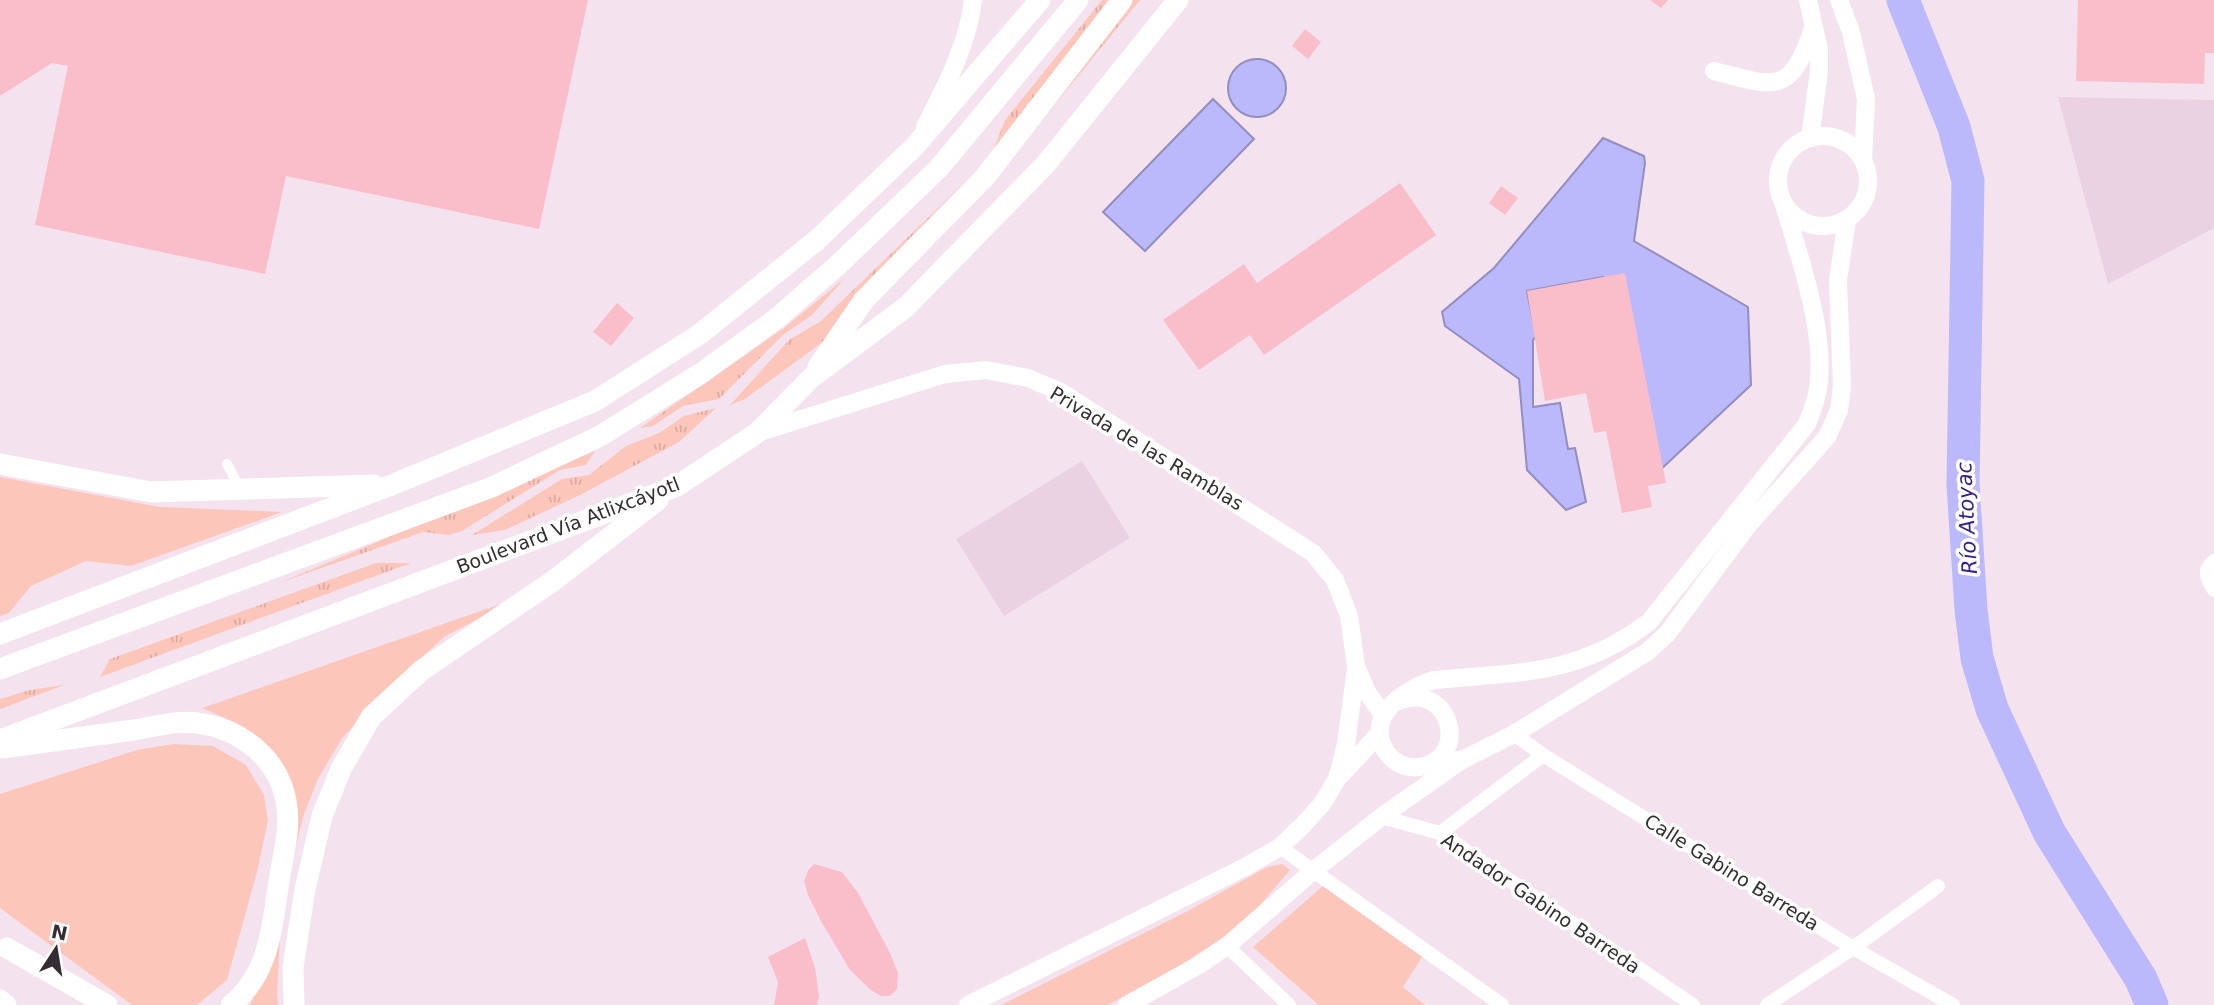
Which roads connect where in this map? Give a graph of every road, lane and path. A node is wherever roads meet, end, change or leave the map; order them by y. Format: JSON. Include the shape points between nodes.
{"nodes":[{"id":1,"x":973,"y":0,"type":"edge"},
{"id":2,"x":1040,"y":0,"type":"edge"},
{"id":3,"x":1078,"y":0,"type":"edge"},
{"id":4,"x":1122,"y":0,"type":"edge"},
{"id":5,"x":1178,"y":0,"type":"edge"},
{"id":6,"x":1808,"y":0,"type":"edge"},
{"id":7,"x":1839,"y":0,"type":"edge"},
{"id":8,"x":1815,"y":24,"type":"junction"},
{"id":9,"x":1714,"y":71,"type":"dead end"},
{"id":10,"x":1810,"y":138,"type":"junction"},
{"id":11,"x":915,"y":146,"type":"junction"},
{"id":12,"x":1863,"y":160,"type":"junction"},
{"id":13,"x":1784,"y":205,"type":"junction"},
{"id":14,"x":1847,"y":220,"type":"junction"},
{"id":15,"x":811,"y":378,"type":"junction"},
{"id":16,"x":757,"y":433,"type":"junction"},
{"id":17,"x":0,"y":464,"type":"edge"},
{"id":18,"x":227,"y":464,"type":"dead end"},
{"id":19,"x":236,"y":481,"type":"dead end"},
{"id":20,"x":394,"y":484,"type":"junction"},
{"id":21,"x":677,"y":486,"type":"junction"},
{"id":22,"x":2214,"y":561,"type":"edge"},
{"id":23,"x":2214,"y":590,"type":"edge"},
{"id":24,"x":0,"y":634,"type":"edge"},
{"id":25,"x":1356,"y":666,"type":"junction"},
{"id":26,"x":0,"y":669,"type":"edge"},
{"id":27,"x":1396,"y":702,"type":"junction"},
{"id":28,"x":1384,"y":715,"type":"junction"},
{"id":29,"x":1379,"y":734,"type":"junction"},
{"id":30,"x":1514,"y":734,"type":"junction"},
{"id":31,"x":0,"y":740,"type":"edge"},
{"id":32,"x":0,"y":748,"type":"edge"},
{"id":33,"x":1543,"y":755,"type":"junction"},
{"id":34,"x":1462,"y":760,"type":"junction"},
{"id":35,"x":1432,"y":763,"type":"junction"},
{"id":36,"x":1337,"y":779,"type":"junction"},
{"id":37,"x":1421,"y":788,"type":"junction"},
{"id":38,"x":1381,"y":817,"type":"junction"},
{"id":39,"x":1440,"y":834,"type":"junction"},
{"id":40,"x":1280,"y":847,"type":"junction"},
{"id":41,"x":1313,"y":871,"type":"junction"},
{"id":42,"x":1938,"y":886,"type":"dead end"},
{"id":43,"x":4,"y":944,"type":"edge"},
{"id":44,"x":1227,"y":946,"type":"junction"},
{"id":45,"x":1853,"y":948,"type":"junction"},
{"id":46,"x":0,"y":1000,"type":"edge"},
{"id":47,"x":6,"y":1005,"type":"edge"},
{"id":48,"x":89,"y":1005,"type":"edge"},
{"id":49,"x":107,"y":1005,"type":"edge"},
{"id":50,"x":232,"y":1005,"type":"edge"},
{"id":51,"x":294,"y":1005,"type":"edge"},
{"id":52,"x":968,"y":1005,"type":"edge"},
{"id":53,"x":1127,"y":1005,"type":"edge"},
{"id":54,"x":1289,"y":1005,"type":"edge"},
{"id":55,"x":1502,"y":1005,"type":"edge"},
{"id":56,"x":1693,"y":1005,"type":"edge"},
{"id":57,"x":1768,"y":1005,"type":"edge"},
{"id":58,"x":1954,"y":1005,"type":"edge"}],
"edges":[{"from":1,"to":11,"type":"street","via":[[948,81]]},
{"from":2,"to":11,"type":"main road"},
{"from":3,"to":26,"type":"main road","via":[[939,168],[839,264],[776,318],[700,373],[600,436],[492,487]]},
{"from":4,"to":15,"type":"main road","via":[[985,177],[864,300]]},
{"from":5,"to":15,"type":"main road","name":"Boulevard Vía Atlixcáyotl","via":[[1036,175],[906,307]]},
{"from":6,"to":8,"type":"street"},
{"from":7,"to":12,"type":"street","via":[[1866,99]]},
{"from":8,"to":9,"type":"street","via":[[1791,76],[1757,83]]},
{"from":8,"to":10,"type":"street","via":[[1819,71]]},
{"from":10,"to":12,"type":"street","via":[[1840,140]]},
{"from":10,"to":13,"type":"street","via":[[1789,151],[1781,163],[1777,177]]},
{"from":11,"to":20,"type":"main road","via":[[817,240],[689,341],[596,401]]},
{"from":12,"to":14,"type":"street","via":[[1868,187],[1857,211]]},
{"from":13,"to":14,"type":"street","via":[[1805,223],[1834,225]]},
{"from":13,"to":27,"type":"street","via":[[1815,324],[1819,369],[1807,424],[1650,622],[1631,636],[1560,667],[1419,684]]},
{"from":14,"to":30,"type":"street","via":[[1838,280],[1842,386],[1839,411],[1827,437],[1749,524],[1667,634],[1647,652]]},
{"from":15,"to":16,"type":"main road","name":"Boulevard Vía Atlixcáyotl"},
{"from":16,"to":21,"type":"main road","name":"Boulevard Vía Atlixcáyotl"},
{"from":16,"to":25,"type":"street","name":"Privada de las Ramblas","via":[[945,374],[986,370],[1028,378],[1061,391],[1313,553],[1335,580],[1349,617]]},
{"from":17,"to":20,"type":"main road","via":[[151,492]]},
{"from":18,"to":19,"type":"street"},
{"from":20,"to":24,"type":"main road"},
{"from":21,"to":31,"type":"main road","name":"Boulevard Vía Atlixcáyotl"},
{"from":21,"to":51,"type":"main road","via":[[553,582],[422,670],[371,717],[341,769],[322,816],[293,967]]},
{"from":22,"to":23,"type":"street","via":[[2206,573]]},
{"from":25,"to":28,"type":"street","name":"Privada de las Ramblas"},
{"from":25,"to":36,"type":"street"},
{"from":27,"to":28,"type":"street"},
{"from":27,"to":35,"type":"street","via":[[1427,699],[1446,716],[1449,741]]},
{"from":28,"to":29,"type":"street"},
{"from":29,"to":35,"type":"street","via":[[1384,750],[1402,765],[1413,768]]},
{"from":29,"to":36,"type":"street"},
{"from":30,"to":33,"type":"street","name":"Calle Gabino Barreda"},
{"from":30,"to":34,"type":"street"},
{"from":32,"to":50,"type":"main road","via":[[194,722],[226,729],[254,745],[279,780],[286,800],[287,832],[261,969]]},
{"from":33,"to":39,"type":"street"},
{"from":33,"to":45,"type":"street","name":"Calle Gabino Barreda"},
{"from":34,"to":35,"type":"street"},
{"from":34,"to":37,"type":"street"},
{"from":35,"to":37,"type":"street"},
{"from":36,"to":40,"type":"street","via":[[1322,804]]},
{"from":37,"to":38,"type":"street"},
{"from":38,"to":39,"type":"street","name":"Andador Gabino Barreda"},
{"from":38,"to":41,"type":"street"},
{"from":39,"to":56,"type":"street","name":"Andador Gabino Barreda"},
{"from":40,"to":41,"type":"street"},
{"from":40,"to":52,"type":"street"},
{"from":41,"to":44,"type":"street"},
{"from":41,"to":55,"type":"street"},
{"from":42,"to":45,"type":"street"},
{"from":43,"to":48,"type":"main road"},
{"from":43,"to":49,"type":"main road"},
{"from":44,"to":53,"type":"street"},
{"from":44,"to":54,"type":"street"},
{"from":45,"to":57,"type":"street"},
{"from":45,"to":58,"type":"street","name":"Calle Gabino Barreda"},
{"from":46,"to":47,"type":"main road"}]}
